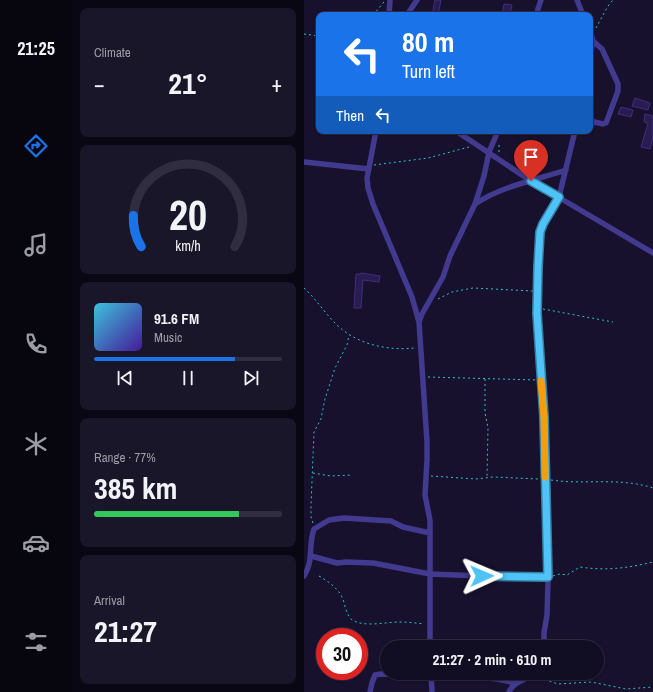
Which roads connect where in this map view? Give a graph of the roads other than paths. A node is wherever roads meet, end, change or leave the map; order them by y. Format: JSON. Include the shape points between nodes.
{"nodes":[{"id":1,"x":390,"y":0,"type":"edge"},
{"id":2,"x":417,"y":0,"type":"edge"},
{"id":3,"x":541,"y":0,"type":"edge"},
{"id":4,"x":577,"y":0,"type":"edge"},
{"id":5,"x":389,"y":12,"type":"edge"},
{"id":6,"x":409,"y":12,"type":"edge"},
{"id":7,"x":537,"y":12,"type":"edge"},
{"id":8,"x":582,"y":12,"type":"edge"},
{"id":9,"x":593,"y":39,"type":"edge"},
{"id":10,"x":593,"y":122,"type":"edge"},
{"id":11,"x":376,"y":134,"type":"edge"},
{"id":12,"x":461,"y":134,"type":"edge"},
{"id":13,"x":497,"y":134,"type":"edge"},
{"id":14,"x":574,"y":134,"type":"edge"},
{"id":15,"x":489,"y":152,"type":"junction"},
{"id":16,"x":304,"y":162,"type":"edge"},
{"id":17,"x":370,"y":168,"type":"junction"},
{"id":18,"x":566,"y":170,"type":"junction"},
{"id":19,"x":531,"y":181,"type":"junction"},
{"id":20,"x":559,"y":197,"type":"junction"},
{"id":21,"x":475,"y":204,"type":"junction"},
{"id":22,"x":653,"y":253,"type":"edge"},
{"id":23,"x":419,"y":322,"type":"junction"},
{"id":24,"x":430,"y":533,"type":"junction"},
{"id":25,"x":311,"y":556,"type":"junction"},
{"id":26,"x":430,"y":574,"type":"junction"},
{"id":27,"x":304,"y":576,"type":"edge"},
{"id":28,"x":548,"y":580,"type":"junction"},
{"id":29,"x":430,"y":640,"type":"edge"},
{"id":30,"x":544,"y":640,"type":"edge"},
{"id":31,"x":380,"y":674,"type":"edge"},
{"id":32,"x":431,"y":680,"type":"edge"},
{"id":33,"x":500,"y":680,"type":"edge"},
{"id":34,"x":524,"y":680,"type":"edge"},
{"id":35,"x":516,"y":683,"type":"junction"},
{"id":36,"x":370,"y":692,"type":"edge"},
{"id":37,"x":432,"y":692,"type":"edge"},
{"id":38,"x":509,"y":692,"type":"edge"}],
"edges":[{"from":1,"to":5,"type":"street"},
{"from":2,"to":6,"type":"street"},
{"from":3,"to":7,"type":"street"},
{"from":4,"to":8,"type":"street"},
{"from":9,"to":10,"type":"street","via":[[606,56],[618,84],[618,91],[606,124]]},
{"from":11,"to":17,"type":"street"},
{"from":12,"to":15,"type":"street"},
{"from":13,"to":15,"type":"street"},
{"from":14,"to":18,"type":"street"},
{"from":15,"to":19,"type":"street"},
{"from":15,"to":21,"type":"street"},
{"from":16,"to":17,"type":"street"},
{"from":17,"to":23,"type":"street","via":[[367,183],[372,204],[412,298]]},
{"from":18,"to":19,"type":"street"},
{"from":18,"to":20,"type":"street"},
{"from":19,"to":20,"type":"street"},
{"from":19,"to":21,"type":"street"},
{"from":20,"to":22,"type":"street"},
{"from":20,"to":28,"type":"street","via":[[540,232],[537,291],[544,417]]},
{"from":21,"to":23,"type":"street","via":[[450,256],[443,277]]},
{"from":23,"to":24,"type":"street","via":[[427,442],[425,494]]},
{"from":24,"to":25,"type":"street","via":[[388,521],[344,518],[329,520],[314,529]]},
{"from":24,"to":26,"type":"street"},
{"from":25,"to":26,"type":"street","via":[[337,563],[373,563]]},
{"from":25,"to":27,"type":"street"},
{"from":26,"to":28,"type":"street"},
{"from":26,"to":29,"type":"street"},
{"from":28,"to":30,"type":"street"},
{"from":31,"to":36,"type":"street","via":[[373,679]]},
{"from":32,"to":37,"type":"street"},
{"from":33,"to":35,"type":"street"},
{"from":34,"to":35,"type":"street"},
{"from":35,"to":38,"type":"street"}]}
